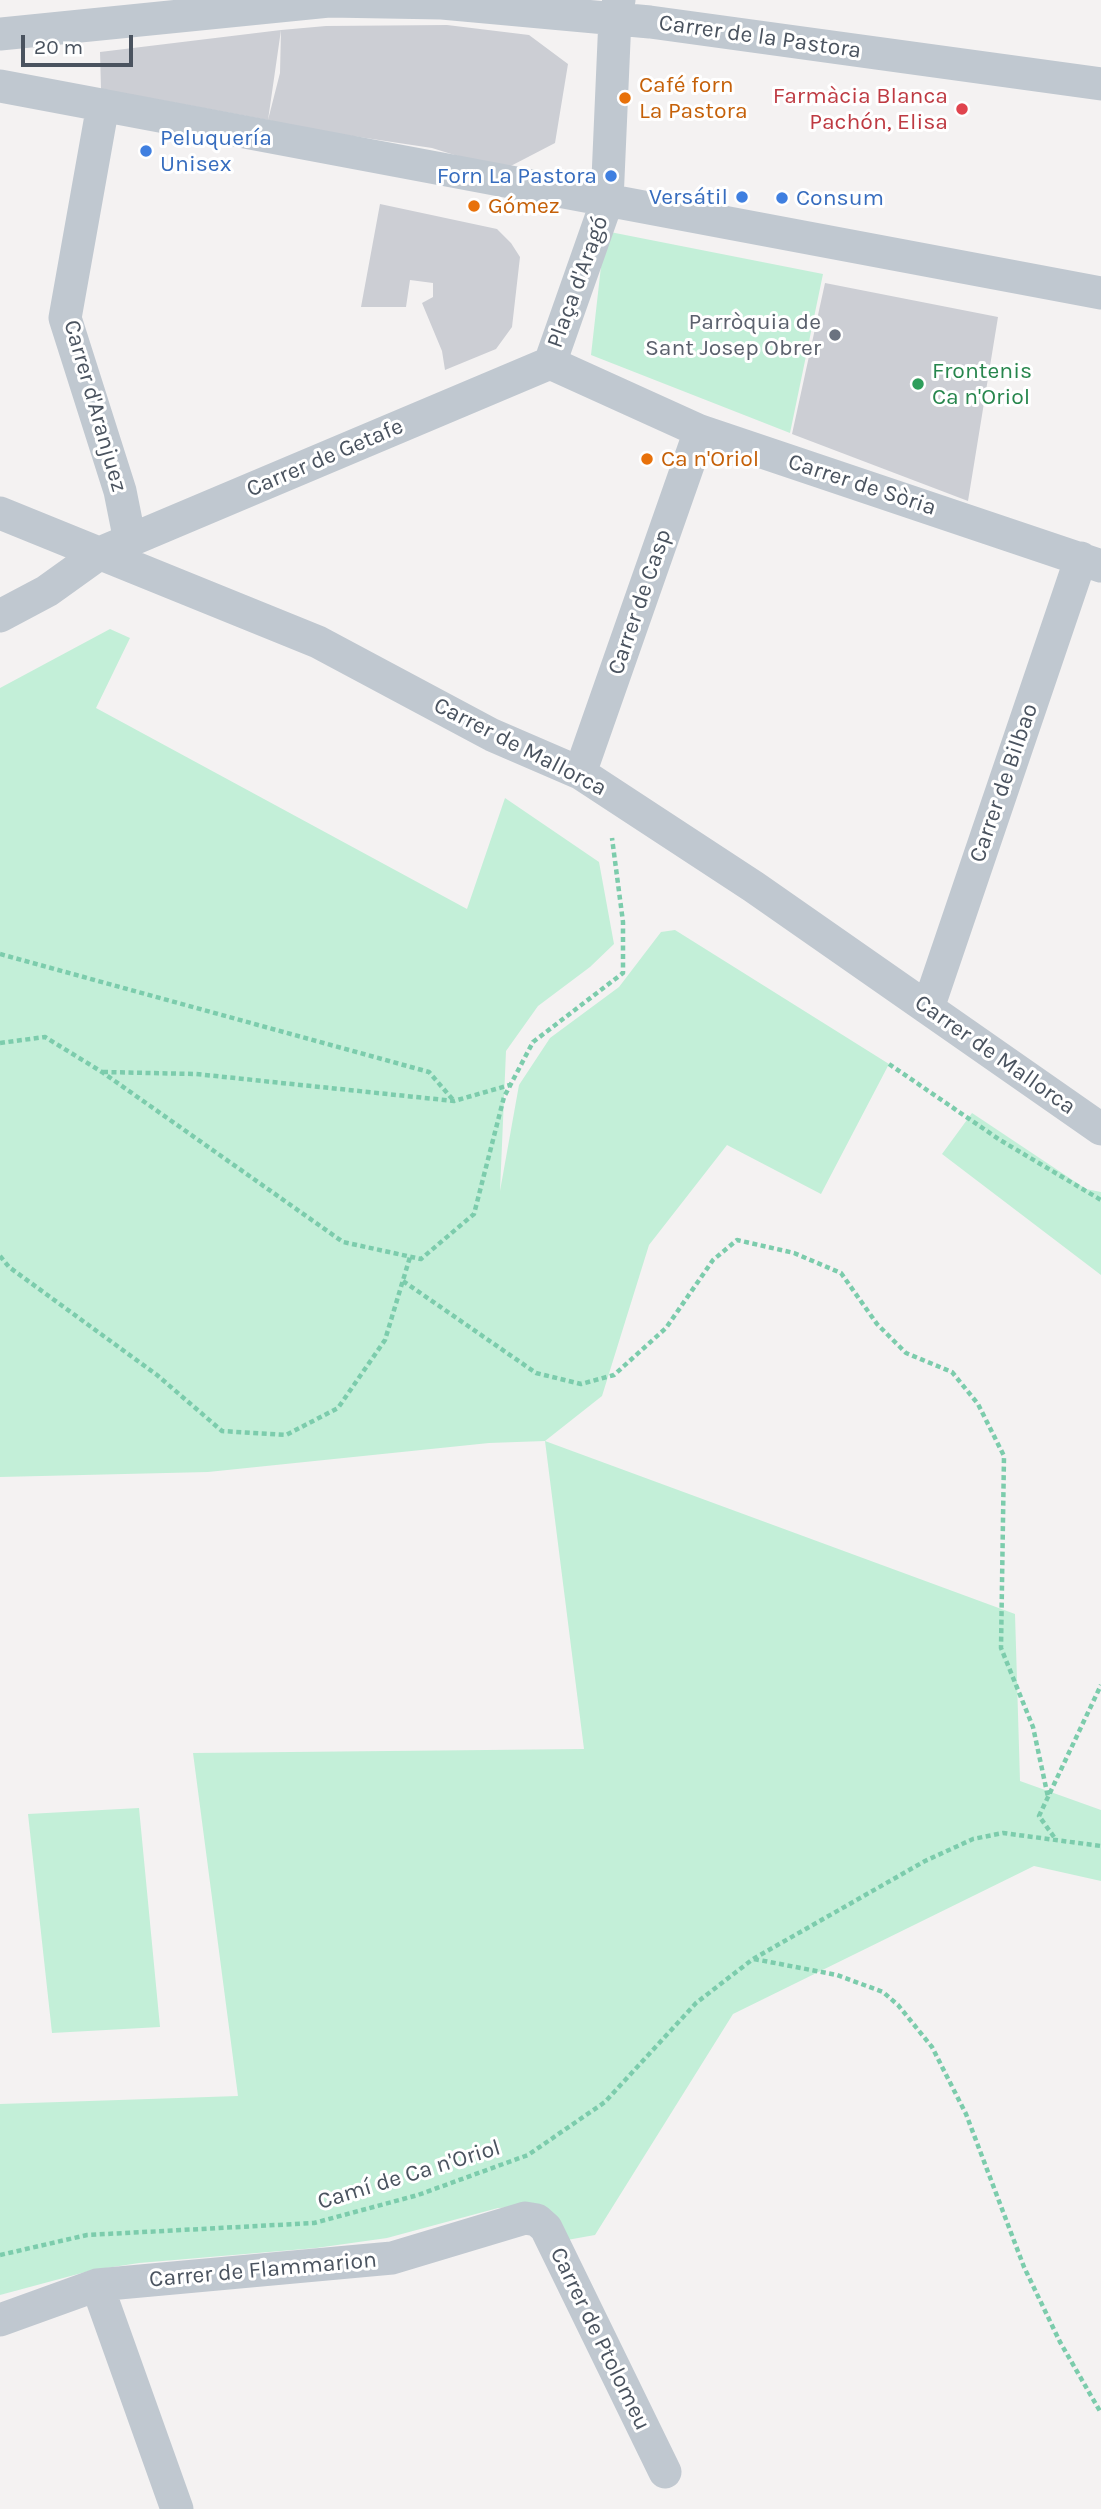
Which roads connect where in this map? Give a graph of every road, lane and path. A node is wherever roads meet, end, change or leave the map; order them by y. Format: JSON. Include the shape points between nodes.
{"nodes":[{"id":1,"x":617,"y":9,"type":"edge"},
{"id":2,"x":0,"y":34,"type":"edge"},
{"id":3,"x":1101,"y":84,"type":"edge"},
{"id":4,"x":13,"y":88,"type":"edge"},
{"id":5,"x":103,"y":105,"type":"junction"},
{"id":6,"x":607,"y":201,"type":"junction"},
{"id":7,"x":1101,"y":293,"type":"edge"},
{"id":8,"x":550,"y":362,"type":"junction"},
{"id":9,"x":700,"y":431,"type":"junction"},
{"id":10,"x":0,"y":513,"type":"edge"},
{"id":11,"x":115,"y":547,"type":"junction"},
{"id":12,"x":1091,"y":562,"type":"edge"},
{"id":13,"x":0,"y":616,"type":"edge"},
{"id":14,"x":580,"y":773,"type":"junction"},
{"id":15,"x":610,"y":833,"type":"dead end"},
{"id":16,"x":0,"y":954,"type":"edge"},
{"id":17,"x":928,"y":1008,"type":"junction"},
{"id":18,"x":0,"y":1043,"type":"edge"},
{"id":19,"x":889,"y":1064,"type":"dead end"},
{"id":20,"x":102,"y":1072,"type":"junction"},
{"id":21,"x":510,"y":1085,"type":"junction"},
{"id":22,"x":454,"y":1101,"type":"junction"},
{"id":23,"x":1101,"y":1129,"type":"edge"},
{"id":24,"x":1101,"y":1200,"type":"edge"},
{"id":25,"x":0,"y":1256,"type":"edge"},
{"id":26,"x":410,"y":1257,"type":"junction"},
{"id":27,"x":403,"y":1282,"type":"junction"},
{"id":28,"x":1101,"y":1685,"type":"edge"},
{"id":29,"x":1048,"y":1797,"type":"junction"},
{"id":30,"x":1054,"y":1838,"type":"junction"},
{"id":31,"x":1101,"y":1846,"type":"edge"},
{"id":32,"x":753,"y":1959,"type":"junction"},
{"id":33,"x":525,"y":2218,"type":"joint"},
{"id":34,"x":0,"y":2255,"type":"edge"},
{"id":35,"x":97,"y":2285,"type":"junction"},
{"id":36,"x":0,"y":2320,"type":"edge"},
{"id":37,"x":1101,"y":2413,"type":"edge"},
{"id":38,"x":665,"y":2472,"type":"dead end"},
{"id":39,"x":177,"y":2509,"type":"edge"}],
"edges":[{"from":1,"to":2,"type":"street","name":"Carrer de la Pastora","via":[[329,1]]},
{"from":1,"to":3,"type":"street","name":"Carrer de la Pastora"},
{"from":1,"to":6,"type":"street","name":"Plaça d'Aragó"},
{"from":4,"to":5,"type":"street"},
{"from":5,"to":6,"type":"street"},
{"from":5,"to":11,"type":"street","name":"Carrer d'Aranjuez","via":[[65,318],[120,491]]},
{"from":6,"to":7,"type":"street"},
{"from":6,"to":8,"type":"street","name":"Plaça d'Aragó"},
{"from":8,"to":9,"type":"street","name":"Carrer de Sòria"},
{"from":8,"to":11,"type":"street","name":"Carrer de Getafe"},
{"from":9,"to":12,"type":"street","name":"Carrer de Sòria"},
{"from":9,"to":14,"type":"street","name":"Carrer de Casp"},
{"from":10,"to":11,"type":"street","name":"Carrer de Mallorca"},
{"from":11,"to":13,"type":"street","name":"Carrer de Getafe"},
{"from":11,"to":14,"type":"street","name":"Carrer de Mallorca","via":[[318,642],[492,735]]},
{"from":12,"to":17,"type":"street","name":"Carrer de Bilbao"},
{"from":14,"to":17,"type":"street","name":"Carrer de Mallorca"},
{"from":15,"to":21,"type":"path","via":[[623,922],[623,973],[533,1042]]},
{"from":16,"to":22,"type":"path","via":[[429,1072]]},
{"from":17,"to":23,"type":"street","name":"Carrer de Mallorca"},
{"from":18,"to":20,"type":"path","via":[[45,1037]]},
{"from":19,"to":24,"type":"path","via":[[1000,1140]]},
{"from":20,"to":22,"type":"path","via":[[196,1074]]},
{"from":20,"to":26,"type":"path","via":[[343,1242]]},
{"from":21,"to":22,"type":"path"},
{"from":21,"to":26,"type":"path","via":[[474,1214],[421,1259]]},
{"from":25,"to":27,"type":"path","via":[[157,1375],[222,1431],[286,1434],[338,1408],[386,1340]]},
{"from":26,"to":27,"type":"path"},
{"from":27,"to":29,"type":"path","via":[[536,1373],[581,1384],[614,1375],[666,1328],[713,1260],[737,1240],[794,1253],[841,1273],[877,1324],[906,1353],[951,1372],[978,1404],[1004,1456],[1001,1648],[1033,1727]]},
{"from":28,"to":29,"type":"path"},
{"from":29,"to":30,"type":"path","via":[[1039,1816]]},
{"from":30,"to":31,"type":"path","name":"Camí de Ca n'Oriol"},
{"from":30,"to":32,"type":"path","name":"Camí de Ca n'Oriol","via":[[1003,1833],[973,1839],[925,1861]]},
{"from":32,"to":34,"type":"path","name":"Camí de Ca n'Oriol","via":[[696,2003],[605,2102],[528,2155],[418,2196],[314,2223],[87,2235]]},
{"from":32,"to":37,"type":"path","via":[[838,1975],[883,1992],[932,2047],[966,2114],[1032,2286]]},
{"from":33,"to":35,"type":"street","name":"Carrer de Flammarion","via":[[392,2258]]},
{"from":33,"to":38,"type":"street","name":"Carrer de Ptolomeu","via":[[546,2228]]},
{"from":35,"to":36,"type":"street","name":"Carrer de Flammarion"},
{"from":35,"to":39,"type":"street"}]}
